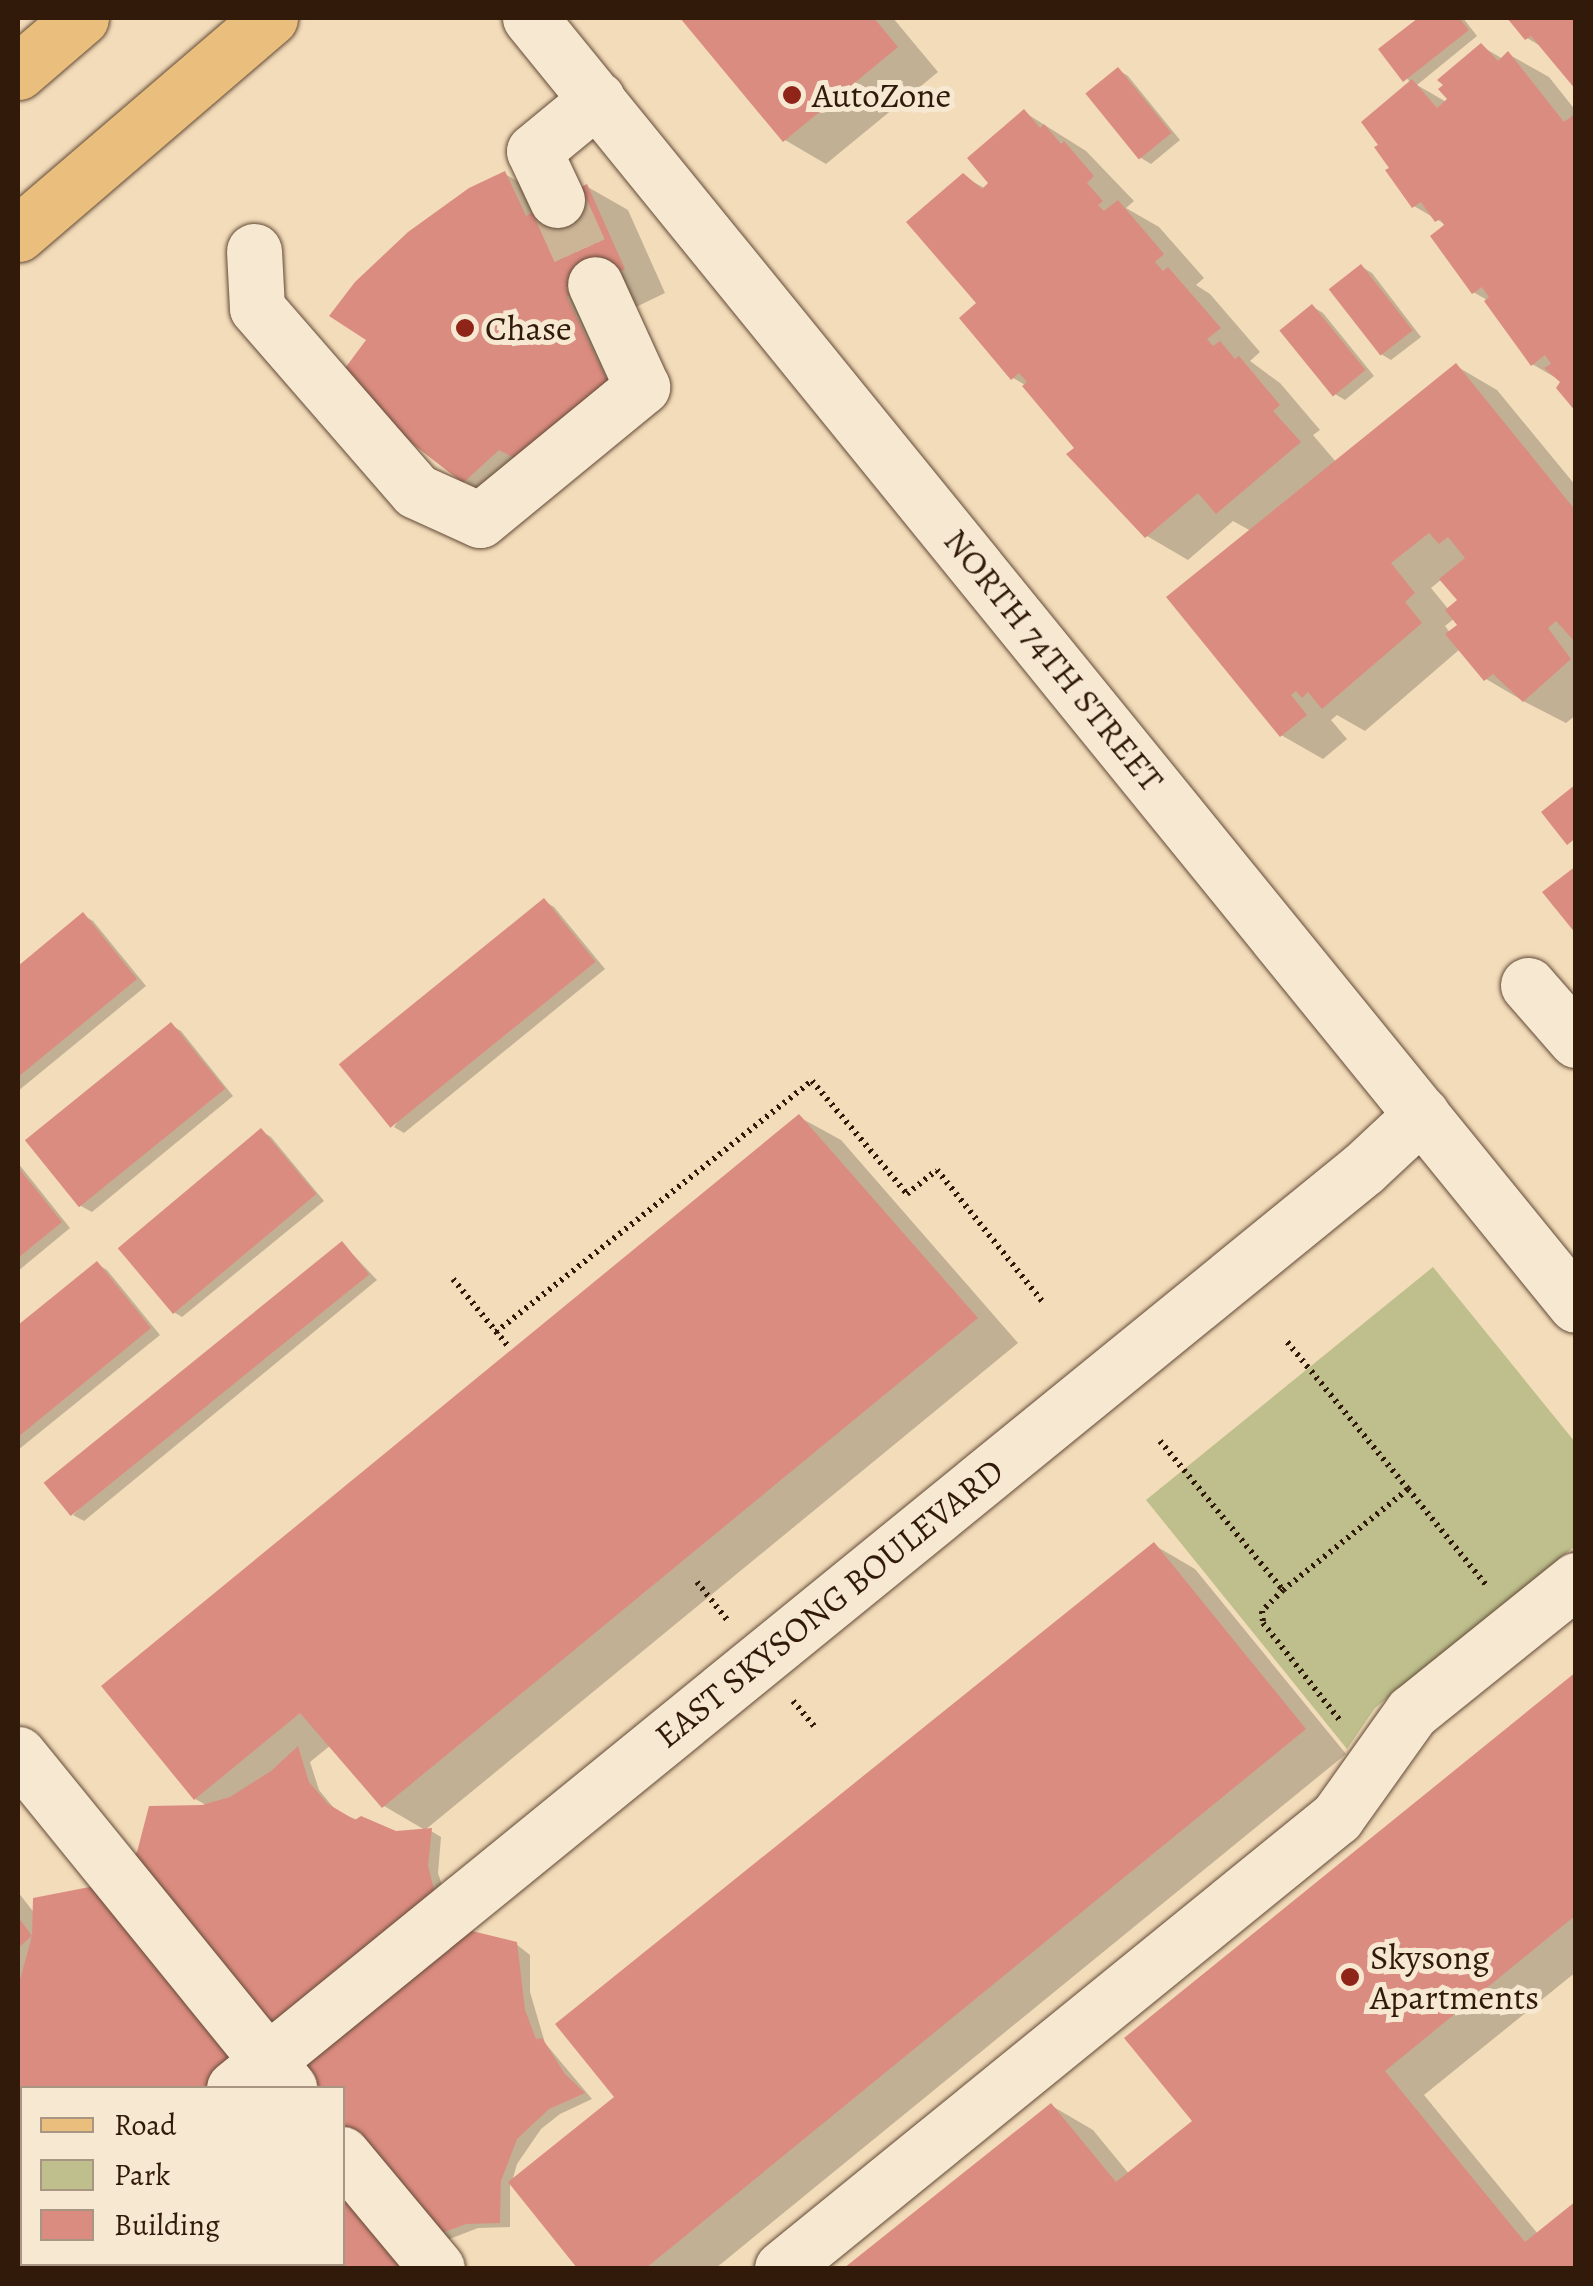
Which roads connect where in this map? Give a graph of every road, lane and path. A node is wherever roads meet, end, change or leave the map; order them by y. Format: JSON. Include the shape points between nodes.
{"nodes":[{"id":1,"x":81,"y":18,"type":"edge"},
{"id":2,"x":270,"y":18,"type":"edge"},
{"id":3,"x":530,"y":18,"type":"edge"},
{"id":4,"x":18,"y":72,"type":"edge"},
{"id":5,"x":597,"y":99,"type":"junction"},
{"id":6,"x":557,"y":200,"type":"tunnel mouth"},
{"id":7,"x":18,"y":234,"type":"edge"},
{"id":8,"x":254,"y":251,"type":"dead end"},
{"id":9,"x":595,"y":284,"type":"tunnel mouth"},
{"id":10,"x":1528,"y":985,"type":"dead end"},
{"id":11,"x":1576,"y":1040,"type":"edge"},
{"id":12,"x":1422,"y":1114,"type":"junction"},
{"id":13,"x":453,"y":1279,"type":"dead end"},
{"id":14,"x":1042,"y":1301,"type":"dead end"},
{"id":15,"x":1576,"y":1305,"type":"edge"},
{"id":16,"x":496,"y":1332,"type":"junction"},
{"id":17,"x":1285,"y":1339,"type":"dead end"},
{"id":18,"x":508,"y":1346,"type":"dead end"},
{"id":19,"x":1160,"y":1441,"type":"dead end"},
{"id":20,"x":1408,"y":1489,"type":"junction"},
{"id":21,"x":1576,"y":1580,"type":"edge"},
{"id":22,"x":1283,"y":1590,"type":"junction"},
{"id":23,"x":1519,"y":1626,"type":"junction"},
{"id":24,"x":18,"y":1754,"type":"edge"},
{"id":25,"x":1375,"y":1763,"type":"junction"},
{"id":26,"x":263,"y":2079,"type":"edge"},
{"id":27,"x":345,"y":2158,"type":"edge"},
{"id":28,"x":437,"y":2268,"type":"edge"},
{"id":29,"x":782,"y":2268,"type":"edge"}],
"edges":[{"from":1,"to":4,"type":"main road"},
{"from":2,"to":7,"type":"main road"},
{"from":3,"to":5,"type":"street","name":"NORTH 74TH STREET"},
{"from":5,"to":6,"type":"street","via":[[534,150]]},
{"from":5,"to":12,"type":"street","name":"NORTH 74TH STREET"},
{"from":8,"to":9,"type":"street","via":[[257,308],[416,491],[480,520],[642,387]]},
{"from":10,"to":11,"type":"street"},
{"from":12,"to":15,"type":"street","name":"NORTH 74TH STREET"},
{"from":12,"to":26,"type":"street","name":"EAST SKYSONG BOULEVARD"},
{"from":13,"to":16,"type":"path"},
{"from":14,"to":16,"type":"path","via":[[937,1170],[907,1194],[812,1081]]},
{"from":16,"to":18,"type":"path"},
{"from":17,"to":20,"type":"path"},
{"from":19,"to":22,"type":"path"},
{"from":20,"to":22,"type":"path"},
{"from":20,"to":23,"type":"path"},
{"from":21,"to":23,"type":"street"},
{"from":22,"to":25,"type":"path","via":[[1262,1610],[1265,1628]]},
{"from":23,"to":25,"type":"street","via":[[1412,1712]]},
{"from":24,"to":26,"type":"street"},
{"from":25,"to":29,"type":"street","via":[[1337,1817]]},
{"from":27,"to":28,"type":"street"}]}
